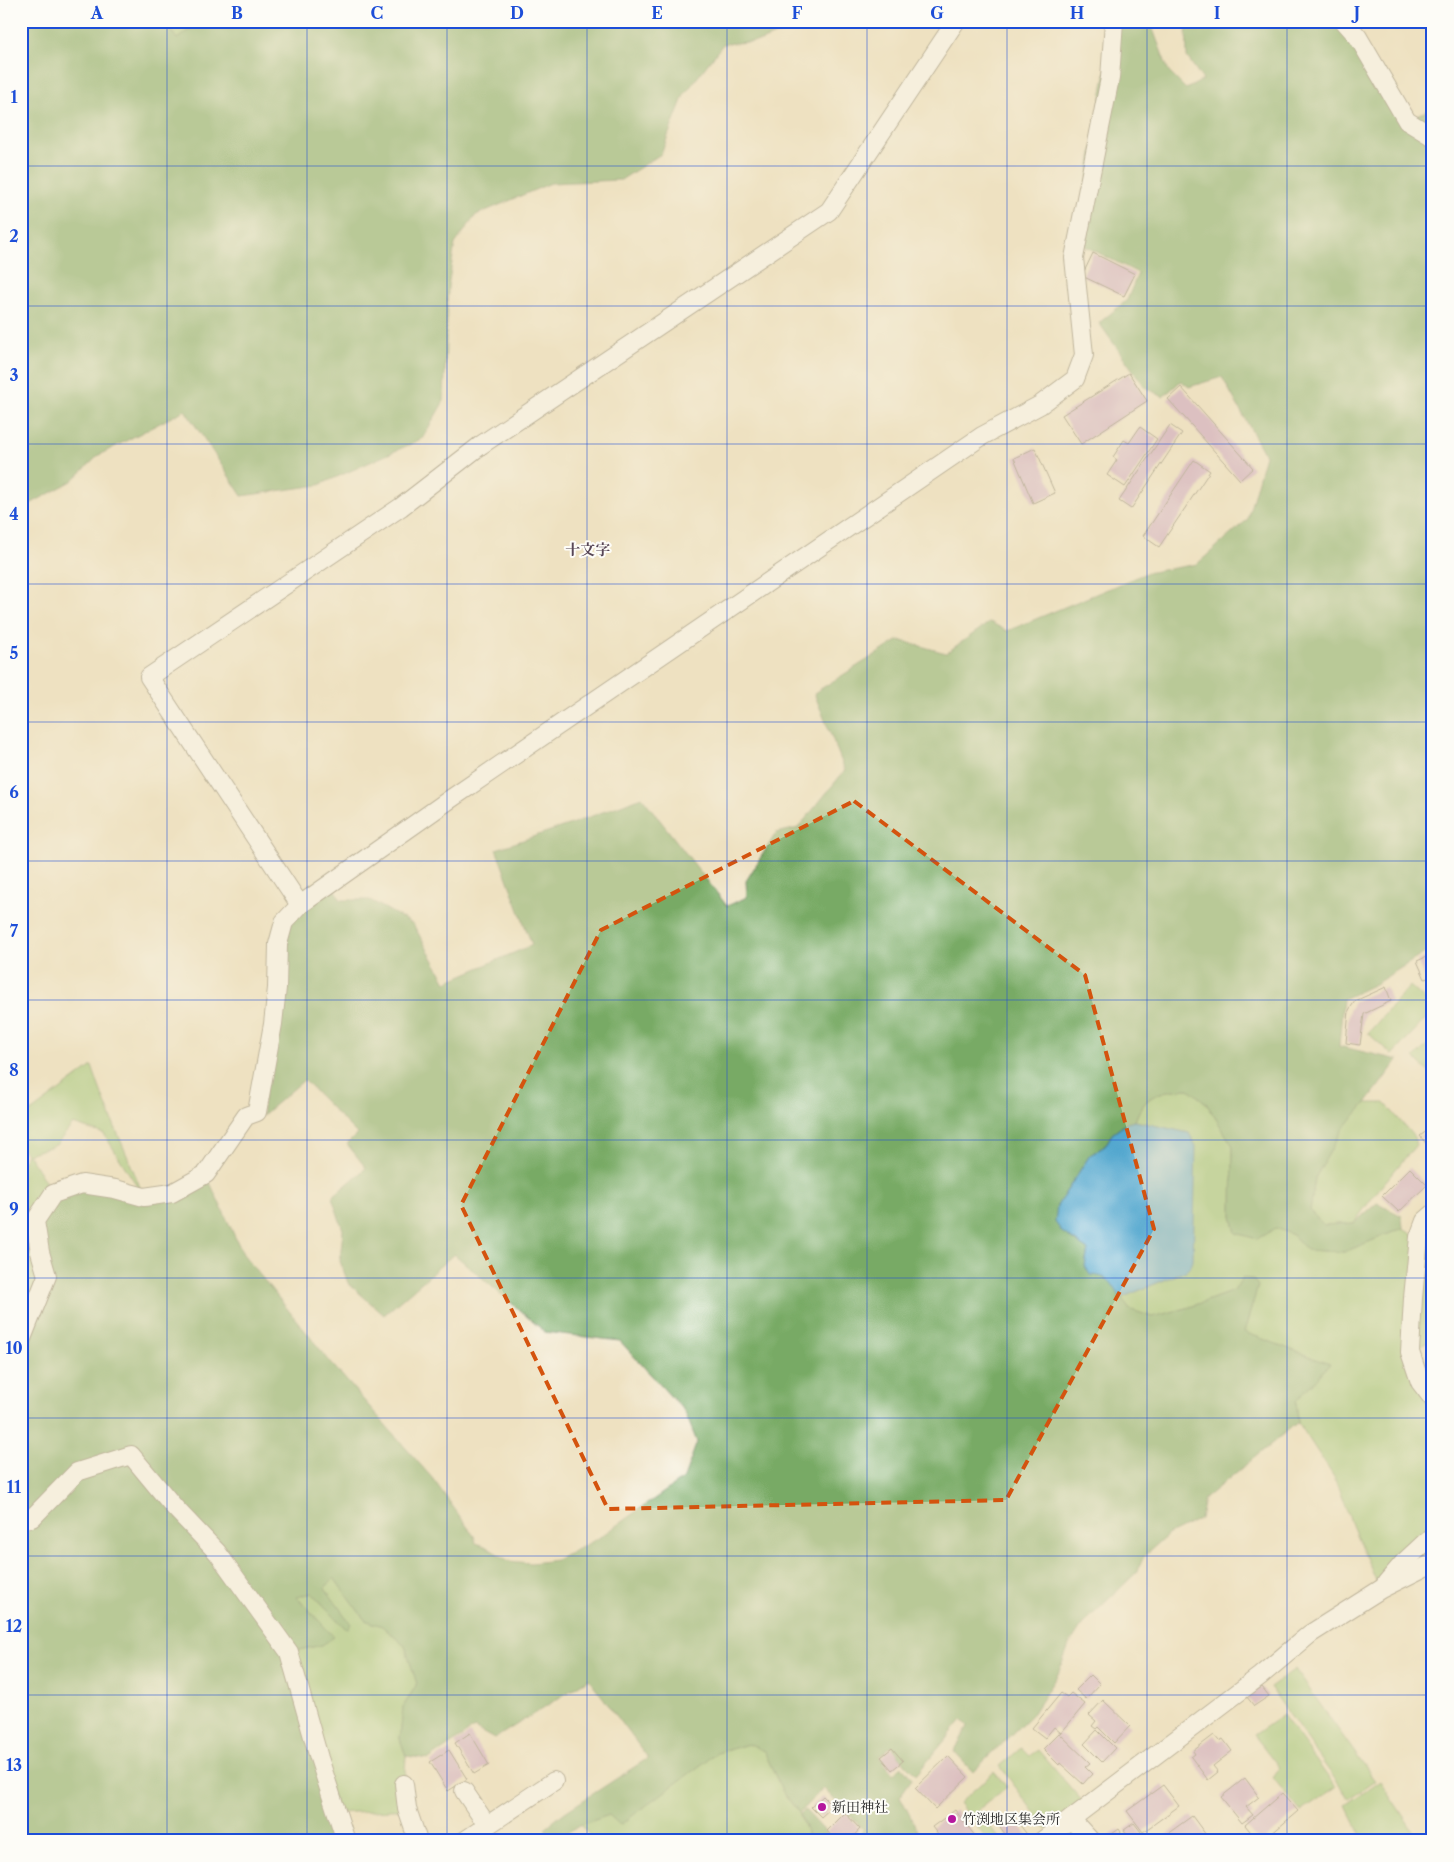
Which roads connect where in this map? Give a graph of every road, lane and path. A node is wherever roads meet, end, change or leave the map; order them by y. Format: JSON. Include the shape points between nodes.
{"nodes":[{"id":1,"x":956,"y":21,"type":"edge"},
{"id":2,"x":1114,"y":21,"type":"edge"},
{"id":3,"x":1344,"y":21,"type":"edge"},
{"id":4,"x":1433,"y":136,"type":"edge"},
{"id":5,"x":300,"y":905,"type":"junction"},
{"id":6,"x":1433,"y":1214,"type":"edge"},
{"id":7,"x":21,"y":1341,"type":"edge"},
{"id":8,"x":1433,"y":1398,"type":"edge"},
{"id":9,"x":21,"y":1519,"type":"edge"},
{"id":10,"x":1433,"y":1534,"type":"edge"},
{"id":11,"x":1433,"y":1562,"type":"edge"},
{"id":12,"x":1380,"y":1589,"type":"junction"},
{"id":13,"x":554,"y":1781,"type":"dead end"},
{"id":14,"x":404,"y":1784,"type":"dead end"},
{"id":15,"x":464,"y":1791,"type":"dead end"},
{"id":16,"x":1071,"y":1819,"type":"junction"},
{"id":17,"x":487,"y":1825,"type":"junction"},
{"id":18,"x":346,"y":1841,"type":"edge"},
{"id":19,"x":418,"y":1841,"type":"edge"},
{"id":20,"x":464,"y":1841,"type":"edge"},
{"id":21,"x":1042,"y":1841,"type":"edge"},
{"id":22,"x":1091,"y":1841,"type":"edge"}],
"edges":[{"from":1,"to":5,"type":"street","via":[[829,211],[481,445],[401,507],[149,677]]},
{"from":2,"to":5,"type":"street","via":[[1110,78],[1074,258],[1084,355],[1074,379],[1040,405],[982,436],[448,800]]},
{"from":3,"to":4,"type":"street","via":[[1358,37],[1407,121]]},
{"from":5,"to":7,"type":"street","via":[[284,922],[278,944],[273,1024],[257,1112],[246,1116],[206,1174],[172,1193],[144,1197],[82,1184],[53,1194],[35,1221],[47,1276]]},
{"from":6,"to":8,"type":"street","via":[[1425,1221],[1419,1237],[1410,1352],[1420,1382]]},
{"from":9,"to":18,"type":"street","via":[[32,1518],[77,1472],[131,1455],[217,1552],[289,1652]]},
{"from":10,"to":12,"type":"street"},
{"from":11,"to":12,"type":"street"},
{"from":12,"to":16,"type":"street","via":[[1310,1634],[1260,1676]]},
{"from":13,"to":17,"type":"street"},
{"from":14,"to":19,"type":"street","via":[[407,1809]]},
{"from":15,"to":17,"type":"street"},
{"from":16,"to":21,"type":"street"},
{"from":16,"to":22,"type":"street"},
{"from":17,"to":20,"type":"street"}]}
